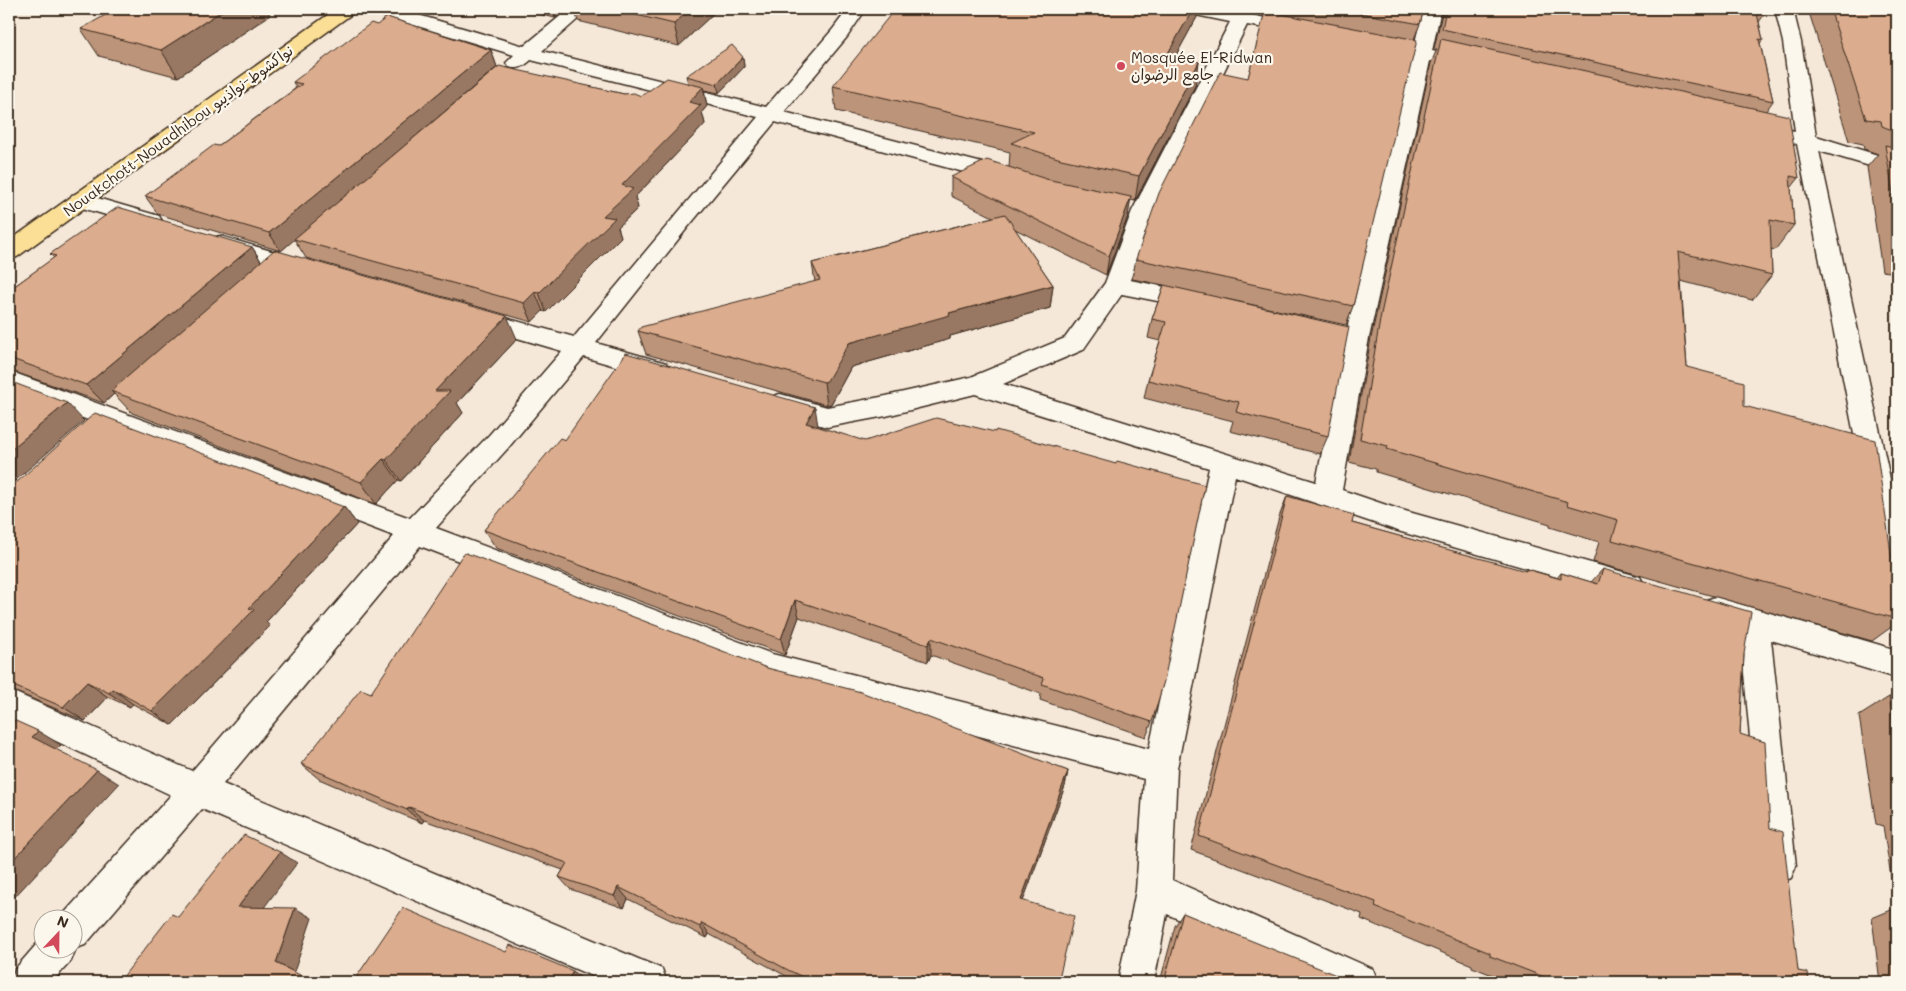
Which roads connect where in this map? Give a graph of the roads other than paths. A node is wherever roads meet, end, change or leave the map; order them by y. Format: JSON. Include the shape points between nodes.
{"nodes":[{"id":1,"x":348,"y":9,"type":"edge"},
{"id":2,"x":380,"y":9,"type":"edge"},
{"id":3,"x":580,"y":9,"type":"edge"},
{"id":4,"x":857,"y":9,"type":"edge"},
{"id":5,"x":1192,"y":9,"type":"edge"},
{"id":6,"x":1432,"y":9,"type":"edge"},
{"id":7,"x":1784,"y":9,"type":"edge"},
{"id":8,"x":1244,"y":14,"type":"edge"},
{"id":9,"x":1281,"y":26,"type":"edge"},
{"id":10,"x":1356,"y":40,"type":"edge"},
{"id":11,"x":527,"y":53,"type":"junction"},
{"id":12,"x":1421,"y":53,"type":"junction"},
{"id":13,"x":1492,"y":69,"type":"edge"},
{"id":14,"x":504,"y":73,"type":"edge"},
{"id":15,"x":772,"y":115,"type":"junction"},
{"id":16,"x":1740,"y":125,"type":"edge"},
{"id":17,"x":1806,"y":140,"type":"junction"},
{"id":18,"x":1897,"y":168,"type":"edge"},
{"id":19,"x":1025,"y":182,"type":"edge"},
{"id":20,"x":80,"y":200,"type":"junction"},
{"id":21,"x":173,"y":228,"type":"edge"},
{"id":22,"x":201,"y":237,"type":"edge"},
{"id":23,"x":9,"y":252,"type":"edge"},
{"id":24,"x":322,"y":273,"type":"edge"},
{"id":25,"x":1116,"y":285,"type":"junction"},
{"id":26,"x":1224,"y":307,"type":"edge"},
{"id":27,"x":456,"y":312,"type":"edge"},
{"id":28,"x":579,"y":347,"type":"junction"},
{"id":29,"x":675,"y":374,"type":"edge"},
{"id":30,"x":9,"y":380,"type":"edge"},
{"id":31,"x":975,"y":385,"type":"junction"},
{"id":32,"x":761,"y":398,"type":"edge"},
{"id":33,"x":115,"y":409,"type":"junction"},
{"id":34,"x":86,"y":434,"type":"edge"},
{"id":35,"x":1224,"y":462,"type":"junction"},
{"id":36,"x":1327,"y":497,"type":"junction"},
{"id":37,"x":415,"y":532,"type":"junction"},
{"id":38,"x":1897,"y":577,"type":"edge"},
{"id":39,"x":1658,"y":594,"type":"edge"},
{"id":40,"x":1686,"y":602,"type":"edge"},
{"id":41,"x":1754,"y":621,"type":"junction"},
{"id":42,"x":1897,"y":664,"type":"edge"},
{"id":43,"x":9,"y":704,"type":"edge"},
{"id":44,"x":1161,"y":768,"type":"junction"},
{"id":45,"x":197,"y":790,"type":"junction"},
{"id":46,"x":1154,"y":890,"type":"junction"},
{"id":47,"x":1782,"y":894,"type":"edge"},
{"id":48,"x":82,"y":921,"type":"edge"},
{"id":49,"x":49,"y":958,"type":"edge"},
{"id":50,"x":28,"y":982,"type":"edge"},
{"id":51,"x":649,"y":982,"type":"edge"},
{"id":52,"x":1136,"y":982,"type":"edge"},
{"id":53,"x":1360,"y":982,"type":"edge"}],
"edges":[{"from":1,"to":20,"type":"highway","name":"Nouakchott-Nouadhibou نواكشوط-نواذيبو"},
{"from":2,"to":11,"type":"street"},
{"from":3,"to":11,"type":"street"},
{"from":4,"to":15,"type":"street"},
{"from":5,"to":8,"type":"street"},
{"from":6,"to":12,"type":"street"},
{"from":7,"to":17,"type":"street"},
{"from":8,"to":9,"type":"street"},
{"from":8,"to":25,"type":"street","via":[[1134,209]]},
{"from":10,"to":12,"type":"street"},
{"from":11,"to":14,"type":"street"},
{"from":11,"to":15,"type":"street"},
{"from":12,"to":13,"type":"street"},
{"from":12,"to":36,"type":"street","via":[[1348,336]]},
{"from":15,"to":19,"type":"street"},
{"from":15,"to":28,"type":"street"},
{"from":16,"to":17,"type":"street"},
{"from":17,"to":18,"type":"street"},
{"from":17,"to":38,"type":"street"},
{"from":20,"to":21,"type":"street"},
{"from":20,"to":23,"type":"highway","name":"Nouakchott-Nouadhibou نواكشوط-نواذيبو"},
{"from":22,"to":24,"type":"street"},
{"from":25,"to":26,"type":"street"},
{"from":25,"to":31,"type":"street","via":[[1074,344]]},
{"from":27,"to":28,"type":"street"},
{"from":28,"to":29,"type":"street"},
{"from":28,"to":37,"type":"street"},
{"from":30,"to":33,"type":"street"},
{"from":31,"to":32,"type":"street","via":[[827,417]]},
{"from":31,"to":35,"type":"street"},
{"from":33,"to":34,"type":"street"},
{"from":33,"to":37,"type":"street"},
{"from":35,"to":36,"type":"street"},
{"from":35,"to":44,"type":"street"},
{"from":36,"to":39,"type":"street"},
{"from":37,"to":44,"type":"street","via":[[772,668]]},
{"from":37,"to":45,"type":"street"},
{"from":40,"to":41,"type":"street"},
{"from":41,"to":42,"type":"street"},
{"from":41,"to":47,"type":"street"},
{"from":43,"to":45,"type":"street"},
{"from":44,"to":46,"type":"street"},
{"from":45,"to":48,"type":"street"},
{"from":45,"to":51,"type":"street"},
{"from":46,"to":52,"type":"street"},
{"from":46,"to":53,"type":"street"},
{"from":49,"to":50,"type":"street"}]}
